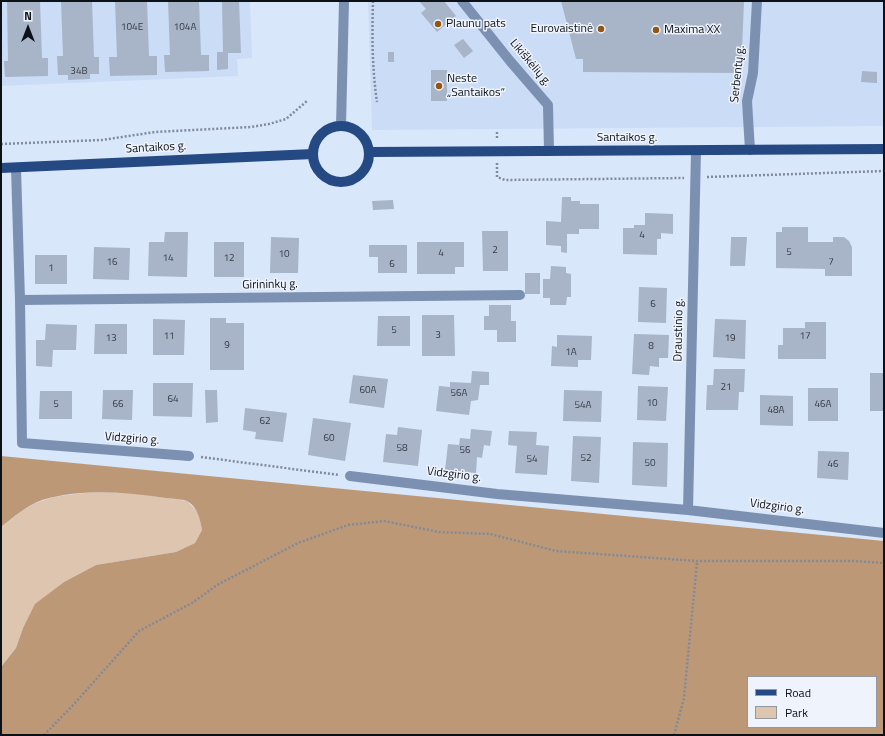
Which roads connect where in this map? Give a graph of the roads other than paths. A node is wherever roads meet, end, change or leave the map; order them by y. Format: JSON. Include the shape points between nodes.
{"nodes":[{"id":1,"x":344,"y":1,"type":"edge"},
{"id":2,"x":462,"y":1,"type":"edge"},
{"id":3,"x":757,"y":1,"type":"edge"},
{"id":4,"x":341,"y":126,"type":"junction"},
{"id":5,"x":884,"y":149,"type":"edge"},
{"id":6,"x":750,"y":150,"type":"junction"},
{"id":7,"x":549,"y":151,"type":"junction"},
{"id":8,"x":696,"y":151,"type":"junction"},
{"id":9,"x":370,"y":152,"type":"junction"},
{"id":10,"x":313,"y":154,"type":"junction"},
{"id":11,"x":1,"y":168,"type":"edge"},
{"id":12,"x":16,"y":168,"type":"junction"},
{"id":13,"x":520,"y":295,"type":"dead end"},
{"id":14,"x":20,"y":300,"type":"junction"},
{"id":15,"x":189,"y":456,"type":"road end"},
{"id":16,"x":350,"y":476,"type":"road end"},
{"id":17,"x":688,"y":510,"type":"junction"},
{"id":18,"x":884,"y":533,"type":"edge"}],
"edges":[{"from":1,"to":4,"type":"street"},
{"from":2,"to":7,"type":"street","name":"Likiškėlių g.","via":[[548,105]]},
{"from":3,"to":6,"type":"street","name":"Serbentų g.","via":[[753,73],[747,101]]},
{"from":4,"to":9,"type":"main road","via":[[351,128],[360,134],[367,142]]},
{"from":4,"to":10,"type":"main road","via":[[324,131],[314,145]]},
{"from":5,"to":6,"type":"main road","name":"Santaikos g."},
{"from":6,"to":8,"type":"main road","name":"Santaikos g."},
{"from":7,"to":8,"type":"main road","name":"Santaikos g."},
{"from":7,"to":9,"type":"main road","name":"Santaikos g."},
{"from":8,"to":17,"type":"street","name":"Draustinio g."},
{"from":9,"to":10,"type":"main road","via":[[369,163],[364,171],[357,178],[347,182],[327,179],[314,164]]},
{"from":10,"to":12,"type":"main road","name":"Santaikos g."},
{"from":11,"to":12,"type":"main road","name":"Santaikos g."},
{"from":12,"to":14,"type":"street"},
{"from":13,"to":14,"type":"street","name":"Girininkų g."},
{"from":14,"to":15,"type":"street","name":"Vidzgirio g.","via":[[22,443]]},
{"from":16,"to":17,"type":"street","name":"Vidzgirio g.","via":[[497,494]]},
{"from":17,"to":18,"type":"street","name":"Vidzgirio g."}]}
